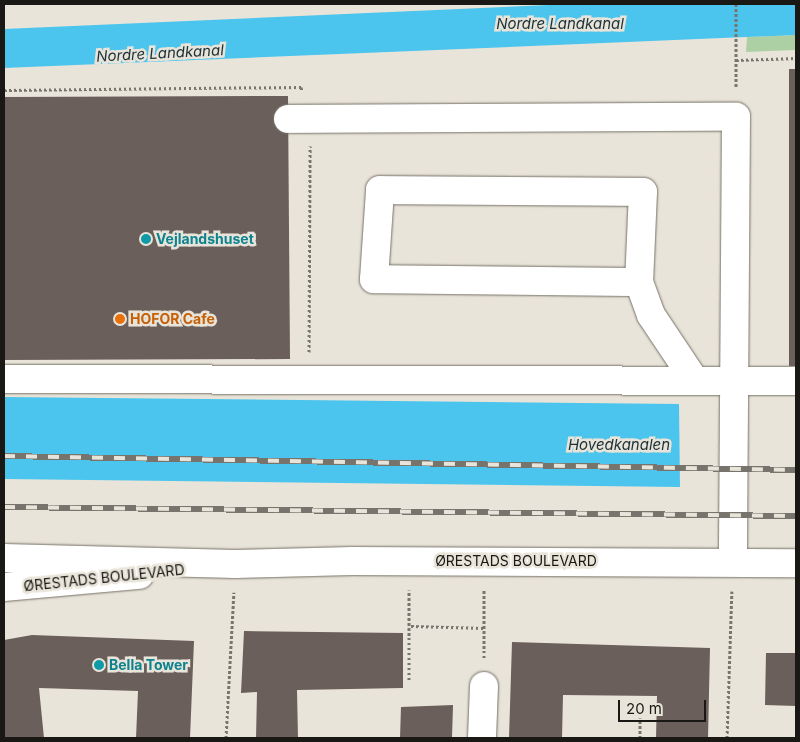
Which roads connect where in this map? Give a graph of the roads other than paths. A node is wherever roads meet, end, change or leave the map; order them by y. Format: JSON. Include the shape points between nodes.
{"nodes":[{"id":1,"x":299,"y":118,"type":"road end"},
{"id":2,"x":639,"y":282,"type":"junction"},
{"id":3,"x":4,"y":379,"type":"edge"},
{"id":4,"x":695,"y":381,"type":"junction"},
{"id":5,"x":734,"y":381,"type":"junction"},
{"id":6,"x":796,"y":381,"type":"edge"},
{"id":7,"x":4,"y":558,"type":"edge"},
{"id":8,"x":734,"y":562,"type":"junction"},
{"id":9,"x":796,"y":563,"type":"edge"},
{"id":10,"x":235,"y":564,"type":"junction"},
{"id":11,"x":4,"y":586,"type":"edge"},
{"id":12,"x":484,"y":686,"type":"road end"},
{"id":13,"x":482,"y":738,"type":"edge"}],
"edges":[{"from":1,"to":5,"type":"street","via":[[736,118]]},
{"from":2,"to":2,"type":"street","via":[[643,192],[380,190],[374,279]]},
{"from":2,"to":4,"type":"street","via":[[651,315]]},
{"from":3,"to":4,"type":"street"},
{"from":4,"to":5,"type":"street"},
{"from":5,"to":6,"type":"street"},
{"from":5,"to":8,"type":"street"},
{"from":7,"to":10,"type":"street","name":"ØRESTADS BOULEVARD"},
{"from":8,"to":9,"type":"street","name":"ØRESTADS BOULEVARD"},
{"from":8,"to":10,"type":"street","name":"ØRESTADS BOULEVARD"},
{"from":10,"to":11,"type":"street","name":"ØRESTADS BOULEVARD"},
{"from":12,"to":13,"type":"street"}]}
